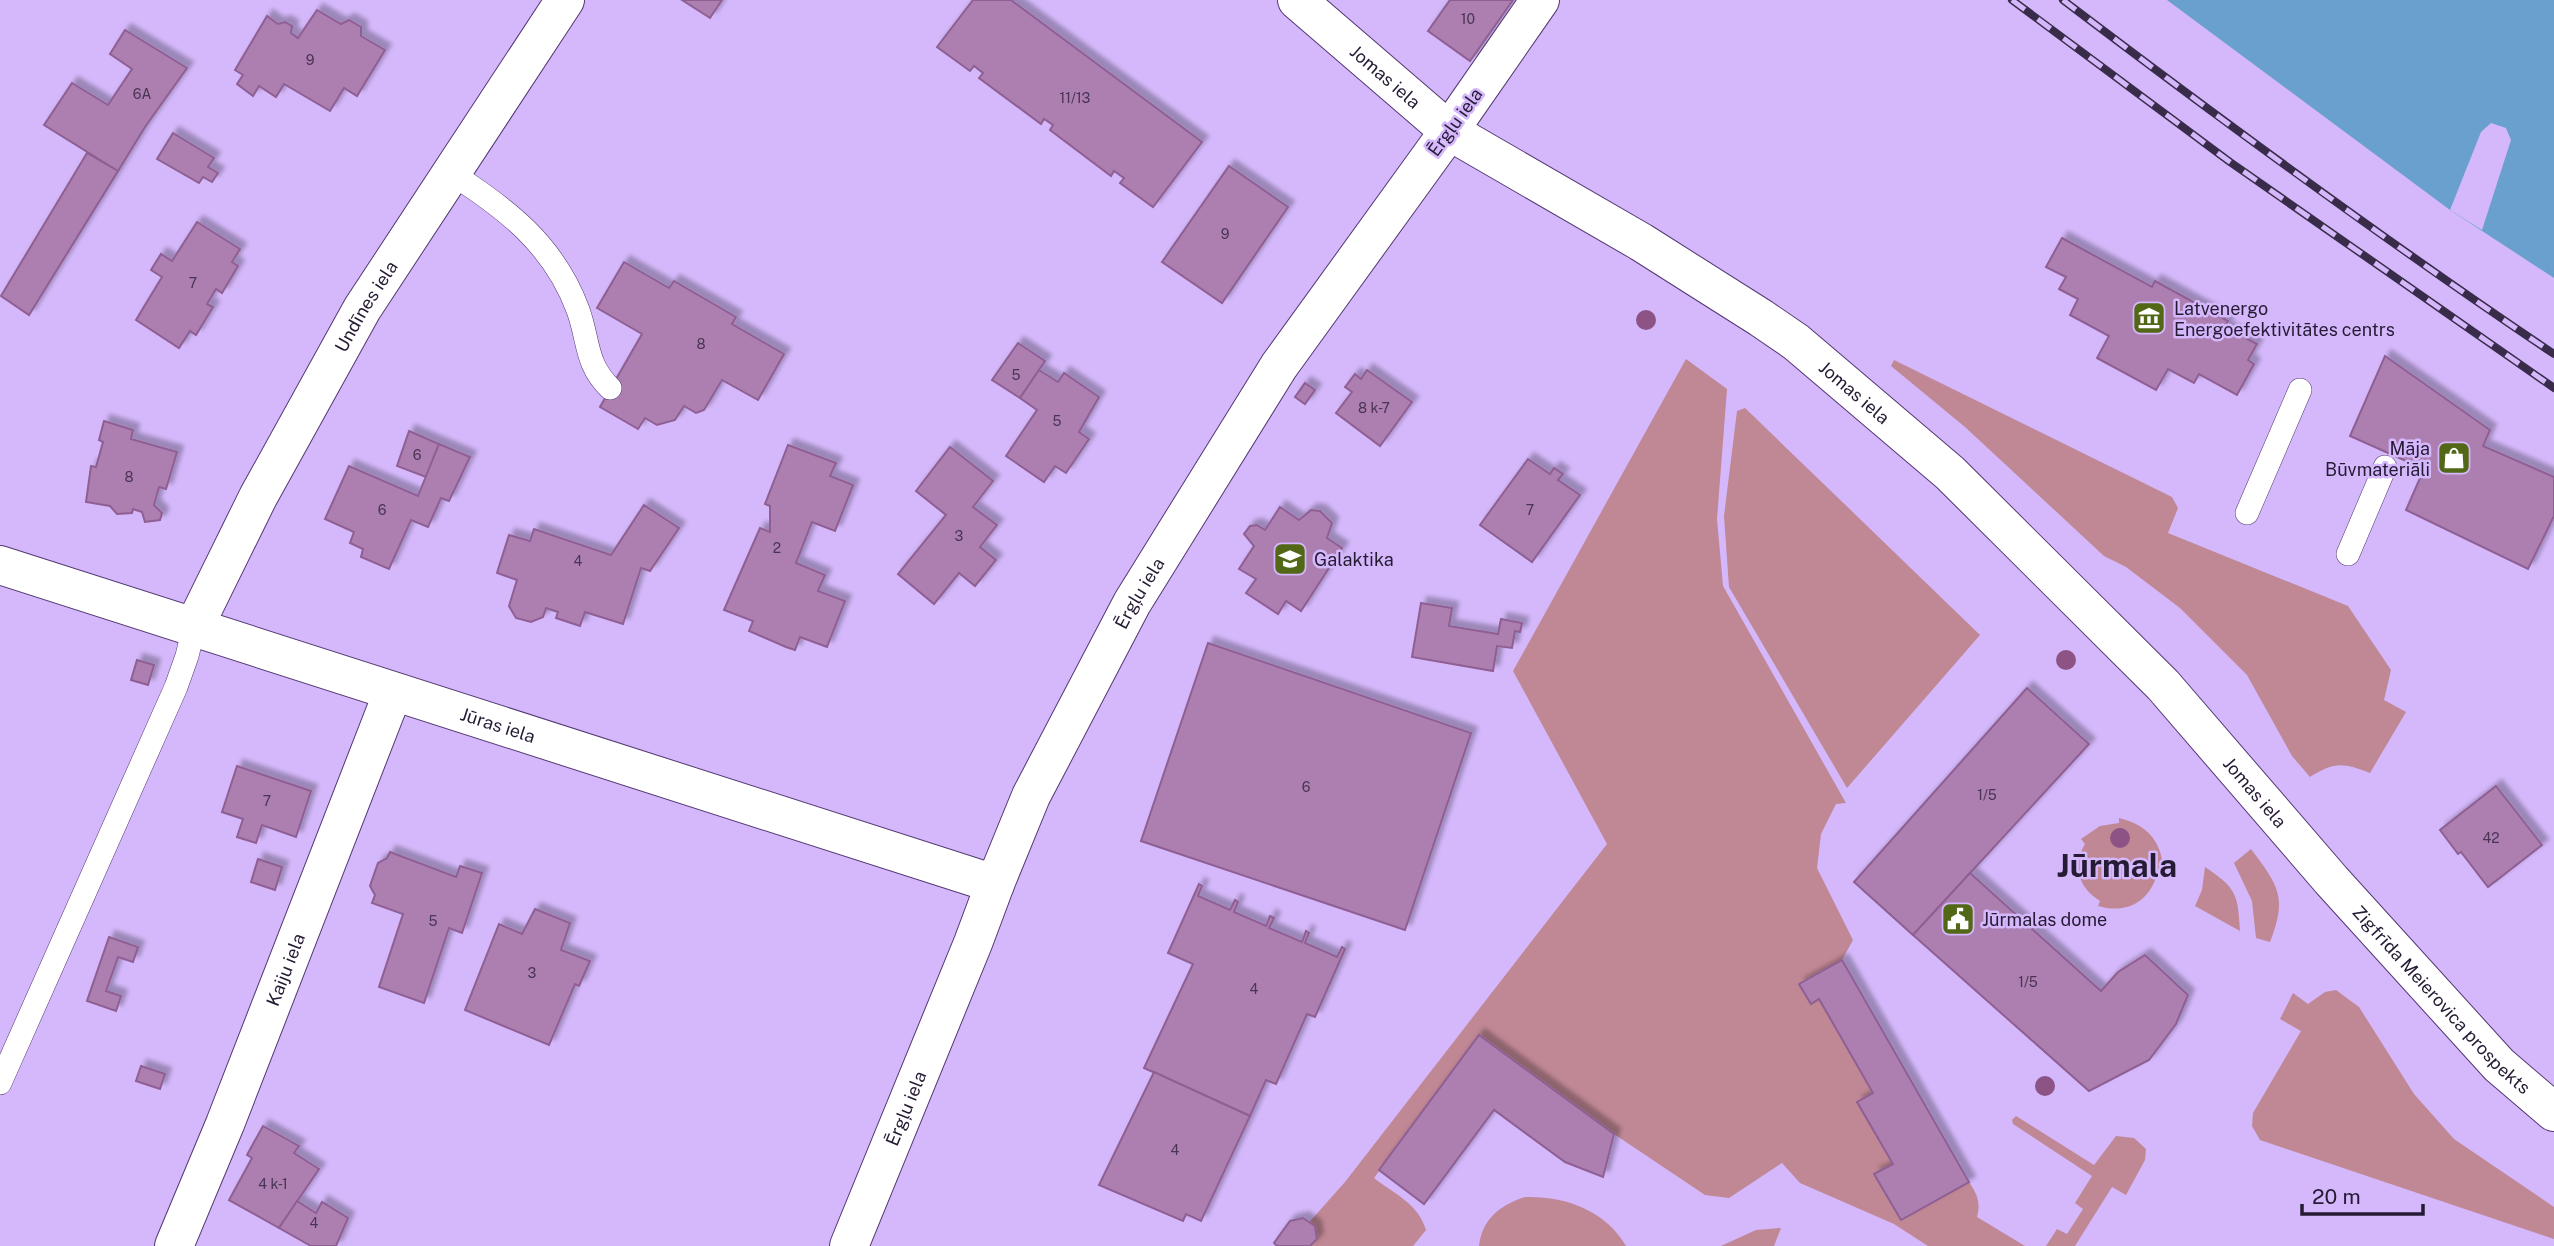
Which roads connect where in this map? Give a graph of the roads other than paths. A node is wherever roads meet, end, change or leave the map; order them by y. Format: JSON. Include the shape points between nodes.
{"nodes":[{"id":1,"x":565,"y":0,"type":"edge"},
{"id":2,"x":1297,"y":0,"type":"edge"},
{"id":3,"x":1540,"y":0,"type":"edge"},
{"id":4,"x":1449,"y":131,"type":"junction"},
{"id":5,"x":451,"y":173,"type":"junction"},
{"id":6,"x":610,"y":388,"type":"dead end"},
{"id":7,"x":2300,"y":390,"type":"dead end"},
{"id":8,"x":2385,"y":467,"type":"dead end"},
{"id":9,"x":2247,"y":513,"type":"dead end"},
{"id":10,"x":2348,"y":554,"type":"dead end"},
{"id":11,"x":0,"y":565,"type":"edge"},
{"id":12,"x":194,"y":627,"type":"junction"},
{"id":13,"x":393,"y":692,"type":"junction"},
{"id":14,"x":2332,"y":881,"type":"joint"},
{"id":15,"x":995,"y":884,"type":"junction"},
{"id":16,"x":0,"y":1083,"type":"edge"},
{"id":17,"x":2554,"y":1112,"type":"edge"},
{"id":18,"x":174,"y":1246,"type":"edge"},
{"id":19,"x":849,"y":1246,"type":"edge"}],
"edges":[{"from":1,"to":5,"type":"street","name":"Undīnes iela"},
{"from":2,"to":4,"type":"street","name":"Jomas iela"},
{"from":3,"to":4,"type":"street","name":"Ērgļu iela"},
{"from":4,"to":14,"type":"street","name":"Jomas iela","via":[[1641,242],[1796,342],[1950,473],[2163,685]]},
{"from":4,"to":15,"type":"street","name":"Ērgļu iela","via":[[1279,366],[1132,603],[1031,796]]},
{"from":5,"to":6,"type":"lane","via":[[519,221],[555,264],[578,310],[597,375]]},
{"from":5,"to":12,"type":"street","name":"Undīnes iela","via":[[362,309],[258,497]]},
{"from":7,"to":9,"type":"lane"},
{"from":8,"to":10,"type":"lane"},
{"from":11,"to":12,"type":"street","name":"Jūras iela"},
{"from":12,"to":13,"type":"street","name":"Jūras iela"},
{"from":12,"to":16,"type":"lane","via":[[176,687]]},
{"from":13,"to":15,"type":"street","name":"Jūras iela"},
{"from":13,"to":18,"type":"street","name":"Kaiju iela"},
{"from":14,"to":17,"type":"street","name":"Zigfrīda Meierovica prospekts","via":[[2499,1065]]},
{"from":15,"to":19,"type":"street","name":"Ērgļu iela"}]}
